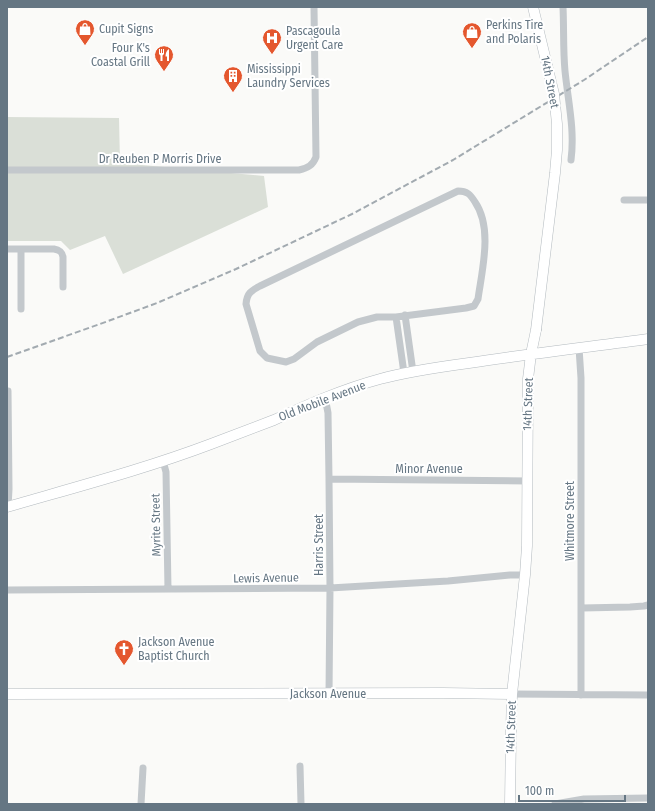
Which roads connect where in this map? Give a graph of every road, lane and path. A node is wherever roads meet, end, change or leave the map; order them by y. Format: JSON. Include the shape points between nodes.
{"nodes":[{"id":1,"x":314,"y":7,"type":"edge"},
{"id":2,"x":533,"y":7,"type":"edge"},
{"id":3,"x":563,"y":7,"type":"edge"},
{"id":4,"x":571,"y":160,"type":"dead end"},
{"id":5,"x":7,"y":170,"type":"edge"},
{"id":6,"x":624,"y":200,"type":"dead end"},
{"id":7,"x":648,"y":200,"type":"edge"},
{"id":8,"x":7,"y":249,"type":"edge"},
{"id":9,"x":21,"y":249,"type":"junction"},
{"id":10,"x":63,"y":288,"type":"dead end"},
{"id":11,"x":21,"y":309,"type":"dead end"},
{"id":12,"x":405,"y":315,"type":"junction"},
{"id":13,"x":396,"y":317,"type":"junction"},
{"id":14,"x":648,"y":339,"type":"edge"},
{"id":15,"x":579,"y":348,"type":"junction"},
{"id":16,"x":531,"y":354,"type":"junction"},
{"id":17,"x":408,"y":373,"type":"junction"},
{"id":18,"x":8,"y":391,"type":"dead end"},
{"id":19,"x":325,"y":397,"type":"junction"},
{"id":20,"x":8,"y":429,"type":"edge"},
{"id":21,"x":163,"y":461,"type":"junction"},
{"id":22,"x":330,"y":479,"type":"junction"},
{"id":23,"x":528,"y":481,"type":"junction"},
{"id":24,"x":7,"y":507,"type":"edge"},
{"id":25,"x":525,"y":575,"type":"junction"},
{"id":26,"x":330,"y":588,"type":"junction"},
{"id":27,"x":168,"y":589,"type":"junction"},
{"id":28,"x":7,"y":590,"type":"edge"},
{"id":29,"x":648,"y":605,"type":"edge"},
{"id":30,"x":582,"y":608,"type":"junction"},
{"id":31,"x":7,"y":694,"type":"edge"},
{"id":32,"x":329,"y":694,"type":"junction"},
{"id":33,"x":512,"y":694,"type":"junction"},
{"id":34,"x":581,"y":695,"type":"junction"},
{"id":35,"x":648,"y":695,"type":"edge"},
{"id":36,"x":300,"y":766,"type":"dead end"},
{"id":37,"x":143,"y":768,"type":"dead end"},
{"id":38,"x":648,"y":798,"type":"edge"},
{"id":39,"x":607,"y":801,"type":"edge"},
{"id":40,"x":141,"y":804,"type":"edge"},
{"id":41,"x":301,"y":804,"type":"edge"},
{"id":42,"x":510,"y":804,"type":"edge"},
{"id":43,"x":555,"y":804,"type":"edge"}],
"edges":[{"from":1,"to":5,"type":"street","name":"Dr Reuben P Morris Drive","via":[[316,157],[309,167],[299,170]]},
{"from":2,"to":16,"type":"street","name":"14th Street","bridge":true,"via":[[554,94],[557,150]]},
{"from":3,"to":4,"type":"street","via":[[565,70],[573,136]]},
{"from":6,"to":7,"type":"street"},
{"from":8,"to":9,"type":"street"},
{"from":9,"to":10,"type":"street","via":[[59,250],[64,257]]},
{"from":9,"to":11,"type":"street"},
{"from":12,"to":13,"type":"street"},
{"from":12,"to":13,"type":"street","via":[[466,308],[474,306],[478,300],[485,245],[484,224],[480,209],[465,191],[458,191],[260,286],[247,296],[246,304],[260,352],[267,358],[286,362],[317,342],[358,322],[377,317]]},
{"from":12,"to":17,"type":"street"},
{"from":13,"to":17,"type":"street"},
{"from":14,"to":15,"type":"street","name":"Old Mobile Avenue"},
{"from":15,"to":16,"type":"street","name":"Old Mobile Avenue"},
{"from":15,"to":30,"type":"street","name":"Whitmore Street","via":[[582,378]]},
{"from":16,"to":17,"type":"street","name":"Old Mobile Avenue"},
{"from":16,"to":23,"type":"street","name":"14th Street","via":[[528,379]]},
{"from":17,"to":19,"type":"street","name":"Old Mobile Avenue","via":[[365,383]]},
{"from":18,"to":20,"type":"street"},
{"from":19,"to":21,"type":"street","name":"Old Mobile Avenue"},
{"from":19,"to":22,"type":"street","name":"Harris Street","via":[[328,413]]},
{"from":20,"to":24,"type":"street"},
{"from":21,"to":24,"type":"street","name":"Old Mobile Avenue"},
{"from":21,"to":27,"type":"street","name":"Myrite Street","via":[[166,472]]},
{"from":22,"to":23,"type":"street","name":"Minor Avenue"},
{"from":22,"to":26,"type":"street","name":"Harris Street"},
{"from":23,"to":25,"type":"street","name":"14th Street"},
{"from":25,"to":26,"type":"street","name":"Lewis Avenue"},
{"from":25,"to":33,"type":"street","name":"14th Street"},
{"from":26,"to":27,"type":"street","name":"Lewis Avenue"},
{"from":26,"to":32,"type":"street","name":"Harris Street"},
{"from":27,"to":28,"type":"street","name":"Lewis Avenue"},
{"from":29,"to":30,"type":"street"},
{"from":30,"to":34,"type":"street","name":"Whitmore Street"},
{"from":31,"to":32,"type":"street","name":"Jackson Avenue"},
{"from":32,"to":33,"type":"street","name":"Jackson Avenue"},
{"from":33,"to":34,"type":"street","name":"Jackson Avenue"},
{"from":33,"to":42,"type":"street","name":"14th Street"},
{"from":34,"to":35,"type":"street","name":"Jackson Avenue"},
{"from":36,"to":41,"type":"street"},
{"from":37,"to":40,"type":"street"},
{"from":38,"to":39,"type":"street"},
{"from":39,"to":43,"type":"street","via":[[584,799]]}]}
